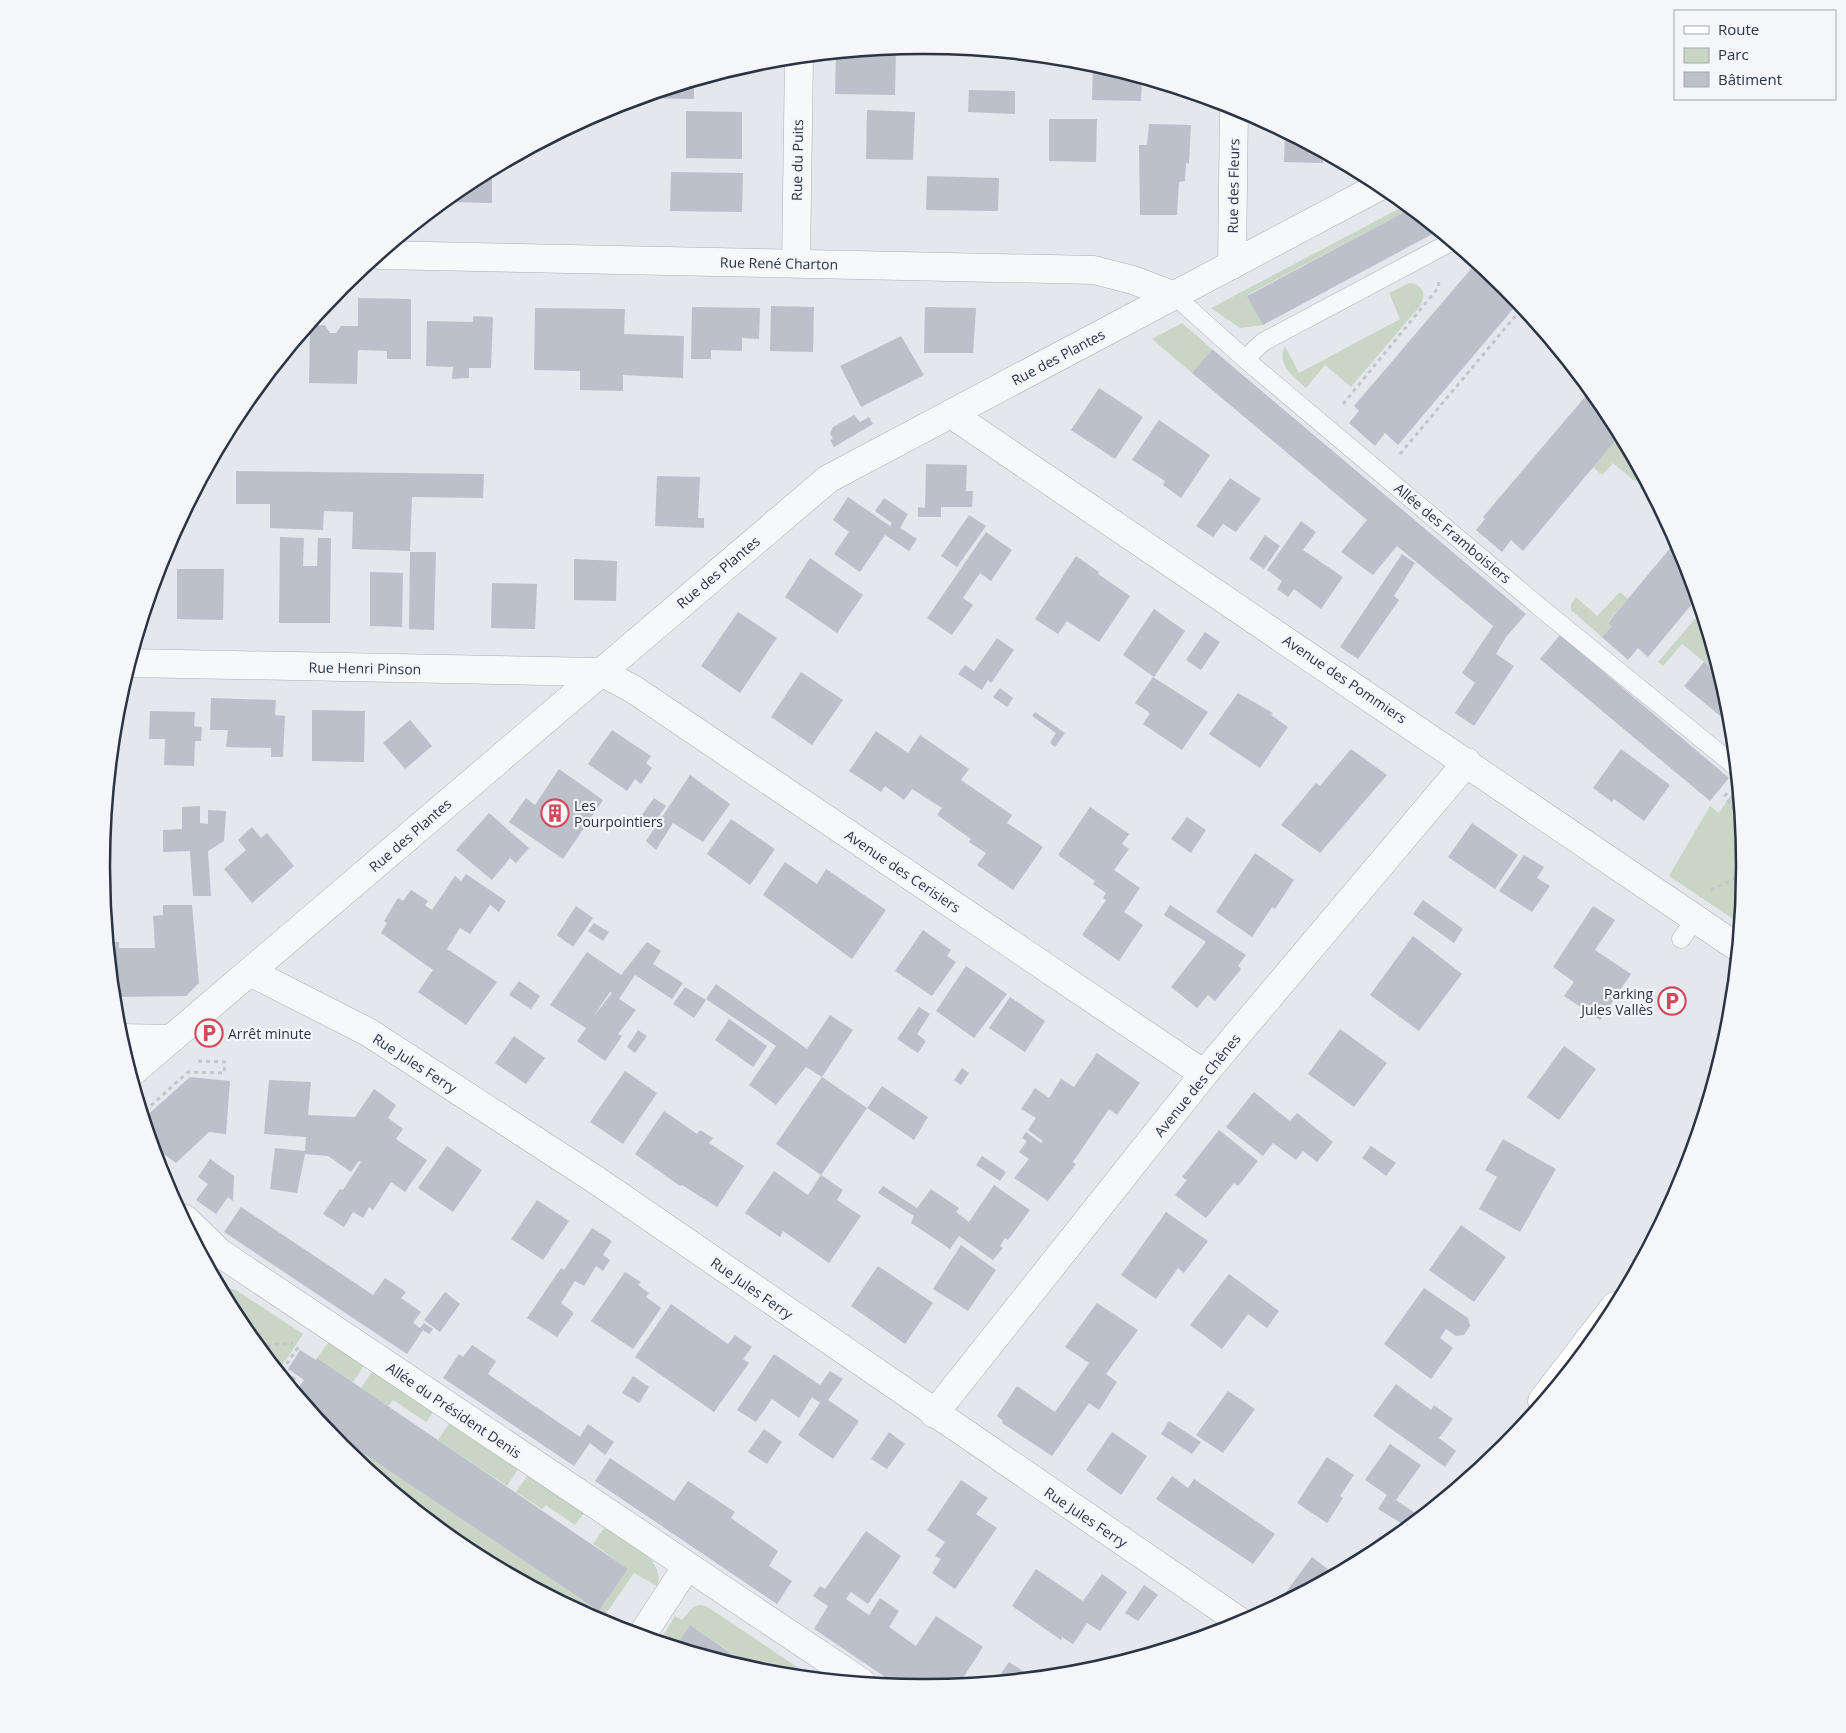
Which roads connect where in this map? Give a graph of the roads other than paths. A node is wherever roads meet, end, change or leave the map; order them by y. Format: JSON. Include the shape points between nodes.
{"nodes":[{"id":1,"x":799,"y":64,"type":"edge"},
{"id":2,"x":1234,"y":116,"type":"edge"},
{"id":3,"x":1373,"y":190,"type":"edge"},
{"id":4,"x":1446,"y":245,"type":"edge"},
{"id":5,"x":388,"y":254,"type":"edge"},
{"id":6,"x":796,"y":263,"type":"junction"},
{"id":7,"x":1232,"y":264,"type":"junction"},
{"id":8,"x":1175,"y":296,"type":"junction"},
{"id":9,"x":1245,"y":359,"type":"junction"},
{"id":10,"x":951,"y":414,"type":"junction"},
{"id":11,"x":136,"y":663,"type":"edge"},
{"id":12,"x":601,"y":672,"type":"junction"},
{"id":13,"x":1729,"y":761,"type":"edge"},
{"id":14,"x":1467,"y":762,"type":"junction"},
{"id":15,"x":1732,"y":944,"type":"edge"},
{"id":16,"x":250,"y":972,"type":"junction"},
{"id":17,"x":129,"y":1038,"type":"edge"},
{"id":18,"x":172,"y":1039,"type":"junction"},
{"id":19,"x":136,"y":1069,"type":"edge"},
{"id":20,"x":1204,"y":1074,"type":"junction"},
{"id":21,"x":203,"y":1243,"type":"edge"},
{"id":22,"x":215,"y":1259,"type":"edge"},
{"id":23,"x":934,"y":1414,"type":"junction"},
{"id":24,"x":687,"y":1566,"type":"junction"},
{"id":25,"x":1233,"y":1617,"type":"edge"},
{"id":26,"x":645,"y":1630,"type":"edge"},
{"id":27,"x":852,"y":1676,"type":"edge"}],
"edges":[{"from":1,"to":6,"type":"street","name":"Rue du Puits"},
{"from":2,"to":7,"type":"street","name":"Rue des Fleurs"},
{"from":3,"to":7,"type":"street","name":"Rue des Plantes"},
{"from":4,"to":9,"type":"lane","via":[[1264,342]]},
{"from":5,"to":6,"type":"street","name":"Rue René Charton"},
{"from":6,"to":8,"type":"street","name":"Rue René Charton","via":[[1094,270],[1134,280]]},
{"from":7,"to":8,"type":"street","name":"Rue des Plantes"},
{"from":8,"to":9,"type":"lane","name":"Allée des Framboisiers"},
{"from":8,"to":10,"type":"street","name":"Rue des Plantes"},
{"from":9,"to":13,"type":"lane","name":"Allée des Framboisiers"},
{"from":10,"to":12,"type":"street","name":"Rue des Plantes","via":[[828,479]]},
{"from":10,"to":14,"type":"street","name":"Avenue des Pommiers"},
{"from":11,"to":12,"type":"street","name":"Rue Henri Pinson"},
{"from":12,"to":16,"type":"street","name":"Rue des Plantes"},
{"from":12,"to":20,"type":"street","name":"Avenue des Cerisiers","via":[[633,689]]},
{"from":14,"to":15,"type":"street","name":"Avenue des Pommiers","via":[[1685,921]]},
{"from":14,"to":20,"type":"street","name":"Avenue des Chênes"},
{"from":16,"to":18,"type":"street","name":"Rue des Plantes"},
{"from":16,"to":23,"type":"street","name":"Rue Jules Ferry","via":[[368,1032],[596,1180]]},
{"from":17,"to":18,"type":"street"},
{"from":18,"to":19,"type":"street","name":"Rue des Plantes"},
{"from":20,"to":23,"type":"street","name":"Avenue des Chênes"},
{"from":21,"to":22,"type":"street","name":"Allée du Président Denis"},
{"from":22,"to":24,"type":"street","name":"Allée du Président Denis","via":[[328,1325]]},
{"from":23,"to":25,"type":"street","name":"Rue Jules Ferry"},
{"from":24,"to":26,"type":"street"},
{"from":24,"to":27,"type":"street","name":"Allée du Président Denis"}]}
